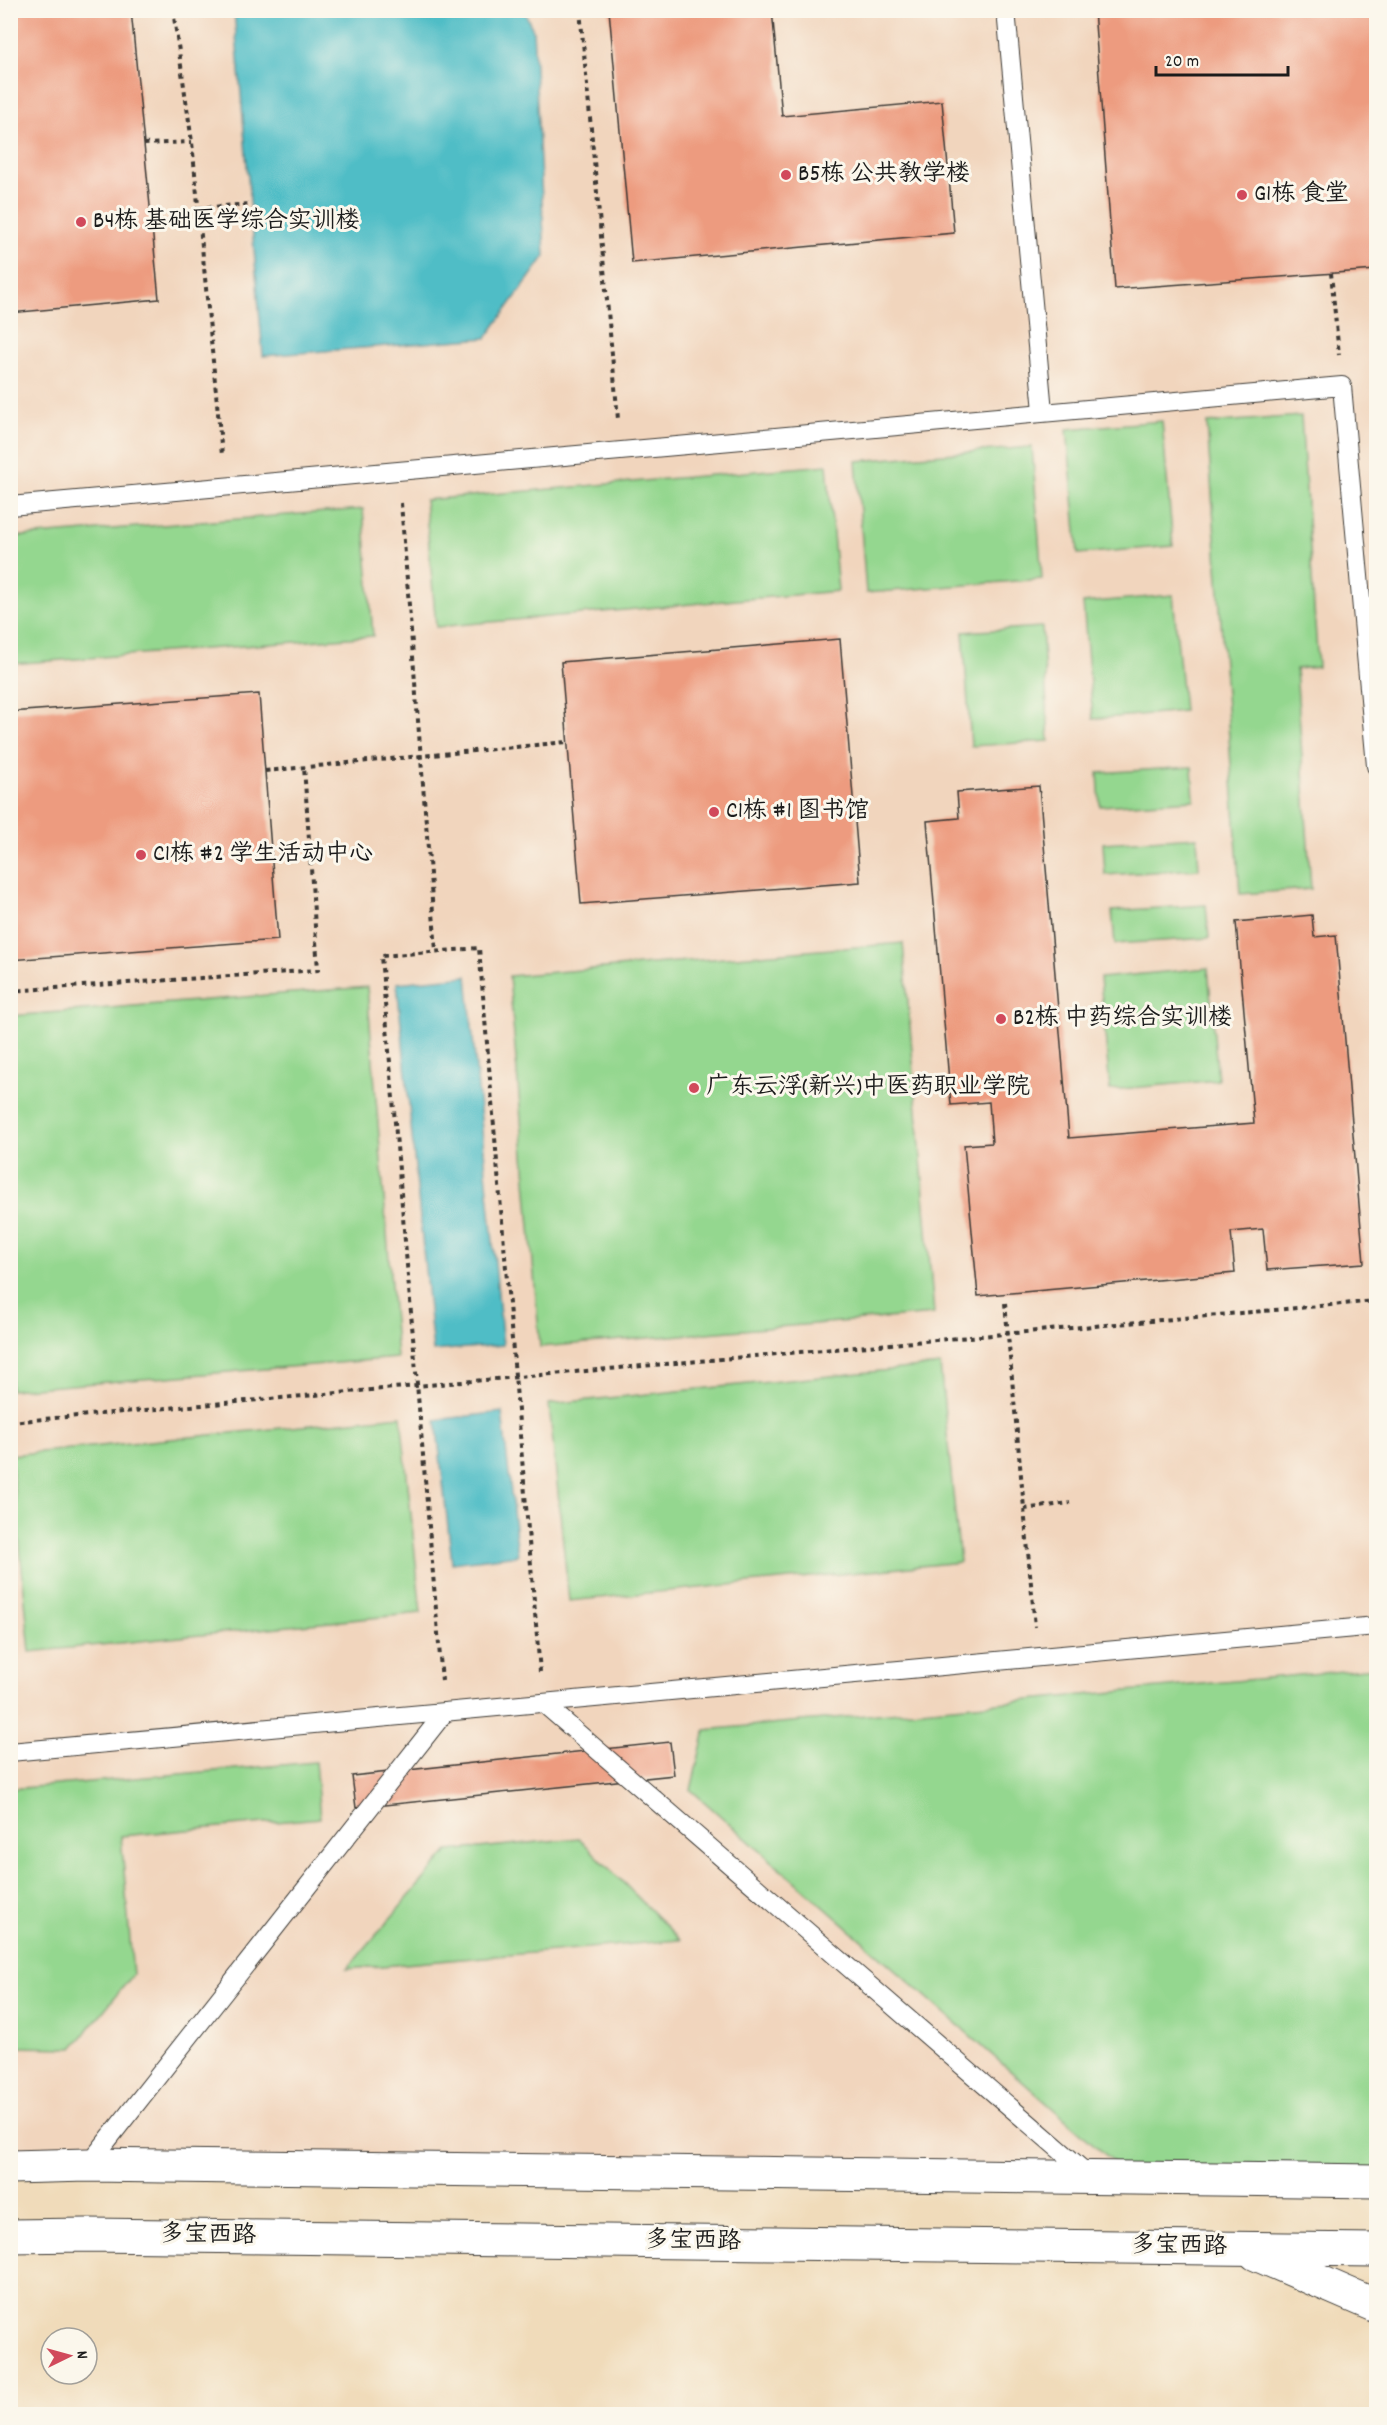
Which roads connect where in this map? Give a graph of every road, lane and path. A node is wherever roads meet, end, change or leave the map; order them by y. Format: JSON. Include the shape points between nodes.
{"nodes":[{"id":1,"x":173,"y":10,"type":"edge"},
{"id":2,"x":580,"y":10,"type":"edge"},
{"id":3,"x":1006,"y":10,"type":"edge"},
{"id":4,"x":192,"y":142,"type":"junction"},
{"id":5,"x":144,"y":144,"type":"dead end"},
{"id":6,"x":250,"y":204,"type":"dead end"},
{"id":7,"x":198,"y":208,"type":"junction"},
{"id":8,"x":1330,"y":273,"type":"dead end"},
{"id":9,"x":1342,"y":386,"type":"junction"},
{"id":10,"x":1043,"y":411,"type":"junction"},
{"id":11,"x":621,"y":449,"type":"junction"},
{"id":12,"x":398,"y":470,"type":"junction"},
{"id":13,"x":225,"y":485,"type":"junction"},
{"id":14,"x":10,"y":506,"type":"edge"},
{"id":15,"x":567,"y":742,"type":"dead end"},
{"id":16,"x":421,"y":756,"type":"junction"},
{"id":17,"x":1377,"y":766,"type":"edge"},
{"id":18,"x":304,"y":767,"type":"junction"},
{"id":19,"x":265,"y":771,"type":"dead end"},
{"id":20,"x":436,"y":951,"type":"junction"},
{"id":21,"x":10,"y":991,"type":"edge"},
{"id":22,"x":1377,"y":1302,"type":"edge"},
{"id":23,"x":1005,"y":1303,"type":"dead end"},
{"id":24,"x":1008,"y":1334,"type":"junction"},
{"id":25,"x":516,"y":1377,"type":"junction"},
{"id":26,"x":417,"y":1386,"type":"junction"},
{"id":27,"x":10,"y":1422,"type":"edge"},
{"id":28,"x":1071,"y":1503,"type":"dead end"},
{"id":29,"x":1024,"y":1509,"type":"junction"},
{"id":30,"x":1377,"y":1626,"type":"edge"},
{"id":31,"x":1038,"y":1657,"type":"junction"},
{"id":32,"x":543,"y":1703,"type":"junction"},
{"id":33,"x":445,"y":1712,"type":"junction"},
{"id":34,"x":10,"y":1752,"type":"edge"},
{"id":35,"x":88,"y":2165,"type":"junction"},
{"id":36,"x":10,"y":2167,"type":"edge"},
{"id":37,"x":1091,"y":2177,"type":"junction"},
{"id":38,"x":1377,"y":2181,"type":"edge"},
{"id":39,"x":10,"y":2236,"type":"edge"},
{"id":40,"x":1240,"y":2248,"type":"junction"},
{"id":41,"x":1377,"y":2250,"type":"edge"},
{"id":42,"x":1377,"y":2306,"type":"edge"}],
"edges":[{"from":1,"to":4,"type":"path"},
{"from":2,"to":11,"type":"path"},
{"from":3,"to":10,"type":"lane"},
{"from":4,"to":5,"type":"path"},
{"from":4,"to":7,"type":"path"},
{"from":6,"to":7,"type":"path"},
{"from":7,"to":13,"type":"path"},
{"from":8,"to":9,"type":"path"},
{"from":9,"to":10,"type":"lane"},
{"from":9,"to":17,"type":"lane"},
{"from":10,"to":11,"type":"lane"},
{"from":11,"to":12,"type":"lane"},
{"from":12,"to":13,"type":"lane"},
{"from":12,"to":16,"type":"path"},
{"from":13,"to":14,"type":"lane"},
{"from":15,"to":16,"type":"path"},
{"from":16,"to":18,"type":"path"},
{"from":16,"to":20,"type":"path"},
{"from":18,"to":19,"type":"path"},
{"from":18,"to":21,"type":"path","via":[[318,970]]},
{"from":20,"to":25,"type":"path","via":[[479,948]]},
{"from":20,"to":26,"type":"path","via":[[381,956]]},
{"from":22,"to":24,"type":"path"},
{"from":23,"to":24,"type":"path"},
{"from":24,"to":25,"type":"path"},
{"from":24,"to":29,"type":"path"},
{"from":25,"to":26,"type":"path"},
{"from":25,"to":32,"type":"path"},
{"from":26,"to":27,"type":"path"},
{"from":26,"to":33,"type":"path"},
{"from":28,"to":29,"type":"path"},
{"from":29,"to":31,"type":"path"},
{"from":30,"to":31,"type":"lane"},
{"from":31,"to":32,"type":"lane"},
{"from":32,"to":33,"type":"lane"},
{"from":32,"to":37,"type":"lane"},
{"from":33,"to":34,"type":"lane"},
{"from":33,"to":35,"type":"lane"},
{"from":35,"to":36,"type":"street"},
{"from":35,"to":37,"type":"street"},
{"from":37,"to":38,"type":"street"},
{"from":39,"to":40,"type":"street","name":"多宝西路"},
{"from":40,"to":41,"type":"street","name":"多宝西路"},
{"from":40,"to":42,"type":"street"}]}
